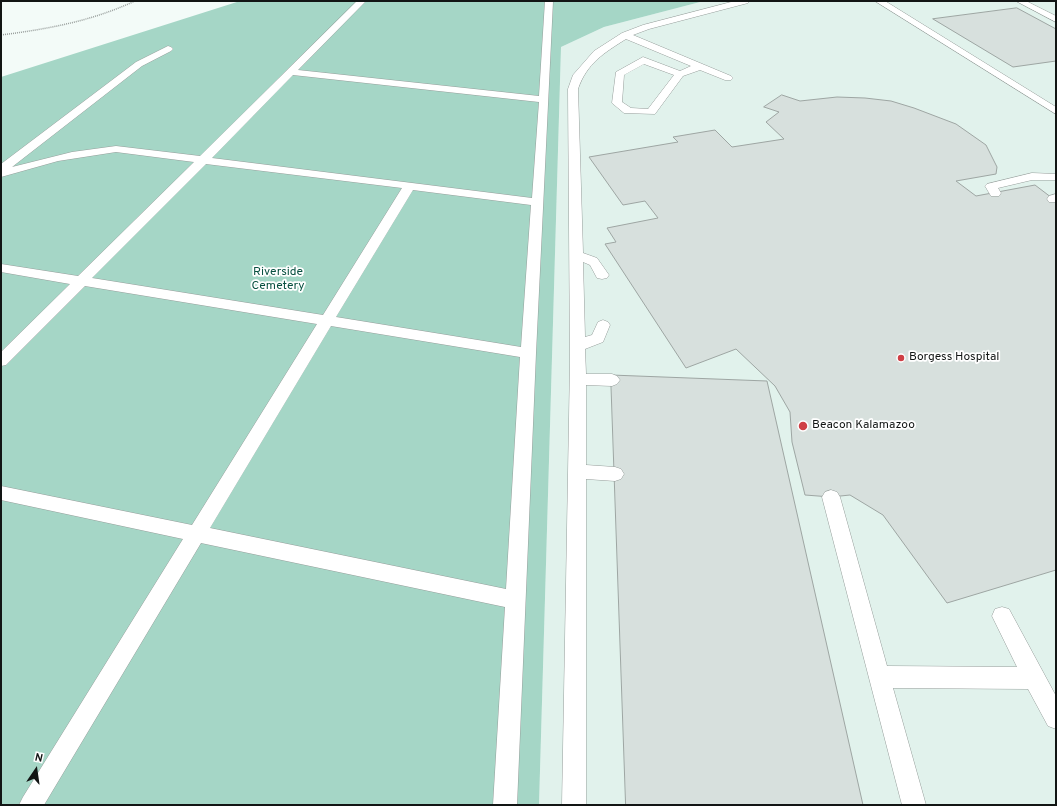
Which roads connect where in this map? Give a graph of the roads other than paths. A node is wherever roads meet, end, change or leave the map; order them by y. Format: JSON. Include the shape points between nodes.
{"nodes":[{"id":1,"x":362,"y":1,"type":"edge"},
{"id":2,"x":548,"y":1,"type":"edge"},
{"id":3,"x":745,"y":1,"type":"edge"},
{"id":4,"x":879,"y":1,"type":"edge"},
{"id":5,"x":1020,"y":1,"type":"edge"},
{"id":6,"x":1056,"y":19,"type":"edge"},
{"id":7,"x":625,"y":35,"type":"junction"},
{"id":8,"x":168,"y":49,"type":"dead end"},
{"id":9,"x":700,"y":66,"type":"junction"},
{"id":10,"x":291,"y":72,"type":"junction"},
{"id":11,"x":680,"y":74,"type":"junction"},
{"id":12,"x":728,"y":78,"type":"dead end"},
{"id":13,"x":544,"y":100,"type":"junction"},
{"id":14,"x":1056,"y":111,"type":"edge"},
{"id":15,"x":203,"y":160,"type":"junction"},
{"id":16,"x":1,"y":170,"type":"edge"},
{"id":17,"x":1,"y":174,"type":"edge"},
{"id":18,"x":1056,"y":177,"type":"edge"},
{"id":19,"x":409,"y":186,"type":"junction"},
{"id":20,"x":995,"y":193,"type":"dead end"},
{"id":21,"x":538,"y":202,"type":"junction"},
{"id":22,"x":576,"y":257,"type":"junction"},
{"id":23,"x":1,"y":268,"type":"edge"},
{"id":24,"x":602,"y":275,"type":"dead end"},
{"id":25,"x":81,"y":281,"type":"junction"},
{"id":26,"x":327,"y":320,"type":"junction"},
{"id":27,"x":603,"y":325,"type":"dead end"},
{"id":28,"x":578,"y":346,"type":"junction"},
{"id":29,"x":528,"y":352,"type":"junction"},
{"id":30,"x":1,"y":361,"type":"edge"},
{"id":31,"x":578,"y":379,"type":"junction"},
{"id":32,"x":612,"y":380,"type":"dead end"},
{"id":33,"x":577,"y":472,"type":"junction"},
{"id":34,"x":615,"y":474,"type":"dead end"},
{"id":35,"x":1,"y":493,"type":"edge"},
{"id":36,"x":831,"y":497,"type":"dead end"},
{"id":37,"x":197,"y":534,"type":"junction"},
{"id":38,"x":516,"y":600,"type":"junction"},
{"id":39,"x":1002,"y":616,"type":"dead end"},
{"id":40,"x":879,"y":677,"type":"junction"},
{"id":41,"x":1034,"y":678,"type":"junction"},
{"id":42,"x":1056,"y":718,"type":"edge"},
{"id":43,"x":31,"y":805,"type":"edge"},
{"id":44,"x":505,"y":805,"type":"edge"},
{"id":45,"x":574,"y":805,"type":"edge"},
{"id":46,"x":914,"y":805,"type":"edge"}],
"edges":[{"from":1,"to":10,"type":"lane"},
{"from":2,"to":13,"type":"lane"},
{"from":3,"to":7,"type":"lane"},
{"from":4,"to":14,"type":"lane"},
{"from":5,"to":6,"type":"lane"},
{"from":7,"to":9,"type":"lane"},
{"from":7,"to":22,"type":"lane","via":[[603,48],[589,61],[578,74],[573,89]]},
{"from":8,"to":16,"type":"lane","via":[[139,64]]},
{"from":9,"to":11,"type":"lane"},
{"from":9,"to":12,"type":"lane"},
{"from":10,"to":13,"type":"lane"},
{"from":10,"to":15,"type":"lane"},
{"from":11,"to":11,"type":"lane","via":[[651,112],[628,111],[617,104],[619,74],[642,60]]},
{"from":13,"to":21,"type":"lane"},
{"from":15,"to":17,"type":"lane","via":[[116,149],[40,161]]},
{"from":15,"to":19,"type":"lane"},
{"from":15,"to":25,"type":"lane"},
{"from":18,"to":20,"type":"lane","via":[[1047,175],[991,186]]},
{"from":19,"to":21,"type":"lane"},
{"from":19,"to":26,"type":"lane"},
{"from":21,"to":29,"type":"lane"},
{"from":22,"to":24,"type":"lane","via":[[590,258],[596,263]]},
{"from":22,"to":28,"type":"lane"},
{"from":23,"to":25,"type":"lane"},
{"from":25,"to":26,"type":"lane"},
{"from":25,"to":30,"type":"lane"},
{"from":26,"to":29,"type":"lane"},
{"from":26,"to":37,"type":"lane"},
{"from":27,"to":28,"type":"lane","via":[[598,338]]},
{"from":28,"to":31,"type":"lane"},
{"from":29,"to":38,"type":"lane"},
{"from":31,"to":32,"type":"lane"},
{"from":31,"to":33,"type":"lane"},
{"from":33,"to":34,"type":"lane"},
{"from":33,"to":45,"type":"lane"},
{"from":35,"to":37,"type":"lane"},
{"from":36,"to":40,"type":"lane"},
{"from":37,"to":38,"type":"lane"},
{"from":37,"to":43,"type":"lane"},
{"from":38,"to":44,"type":"lane"},
{"from":39,"to":41,"type":"lane"},
{"from":40,"to":41,"type":"lane"},
{"from":40,"to":46,"type":"lane"},
{"from":41,"to":42,"type":"lane"}]}
